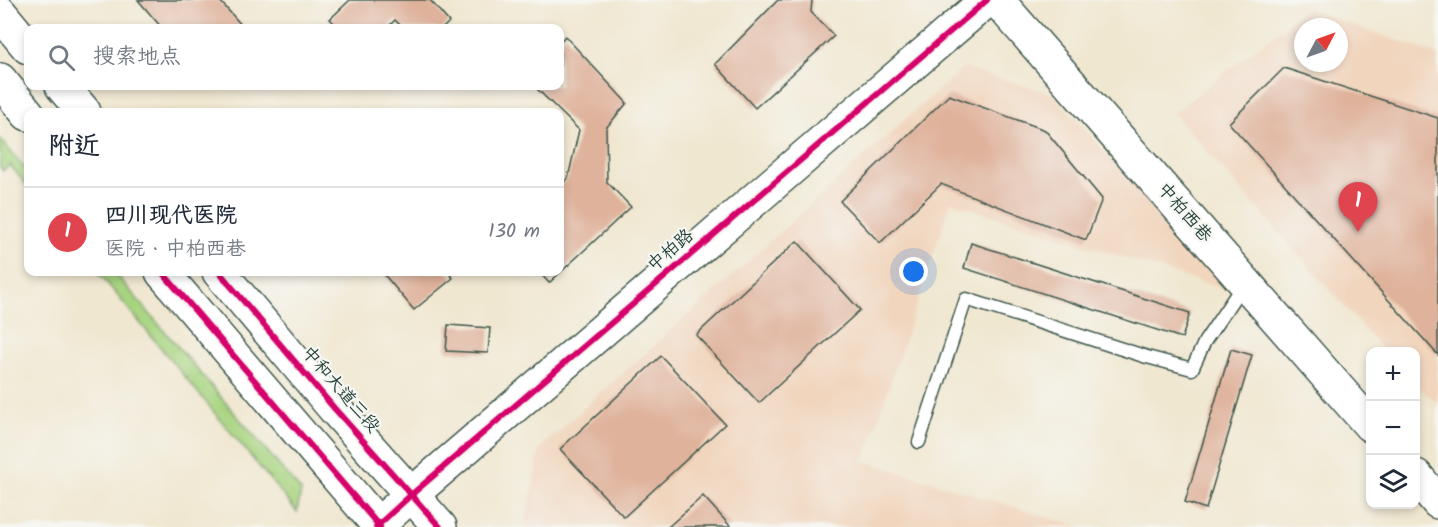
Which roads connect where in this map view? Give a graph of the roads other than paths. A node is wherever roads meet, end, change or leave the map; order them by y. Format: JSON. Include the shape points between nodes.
{"nodes":[{"id":1,"x":987,"y":0,"type":"edge"},
{"id":2,"x":997,"y":0,"type":"edge"},
{"id":3,"x":0,"y":13,"type":"edge"},
{"id":4,"x":24,"y":41,"type":"edge"},
{"id":5,"x":0,"y":80,"type":"edge"},
{"id":6,"x":65,"y":90,"type":"edge"},
{"id":7,"x":81,"y":108,"type":"edge"},
{"id":8,"x":24,"y":109,"type":"edge"},
{"id":9,"x":165,"y":276,"type":"edge"},
{"id":10,"x":222,"y":276,"type":"edge"},
{"id":11,"x":1245,"y":282,"type":"junction"},
{"id":12,"x":1366,"y":419,"type":"edge"},
{"id":13,"x":919,"y":442,"type":"dead end"},
{"id":14,"x":1420,"y":481,"type":"edge"},
{"id":15,"x":411,"y":495,"type":"junction"},
{"id":16,"x":1438,"y":502,"type":"edge"},
{"id":17,"x":378,"y":526,"type":"edge"},
{"id":18,"x":440,"y":527,"type":"edge"}],
"edges":[{"from":1,"to":15,"type":"street","name":"中柏路"},
{"from":2,"to":11,"type":"street","name":"中柏西巷"},
{"from":3,"to":4,"type":"street"},
{"from":5,"to":8,"type":"street"},
{"from":6,"to":7,"type":"street"},
{"from":9,"to":17,"type":"street"},
{"from":10,"to":15,"type":"street","name":"中和大道三段"},
{"from":11,"to":12,"type":"street","name":"中柏西巷"},
{"from":11,"to":13,"type":"lane","via":[[1205,341],[1192,369],[966,298]]},
{"from":14,"to":16,"type":"street"},
{"from":15,"to":17,"type":"street","name":"中柏路"},
{"from":15,"to":18,"type":"street","name":"中和大道三段"}]}
